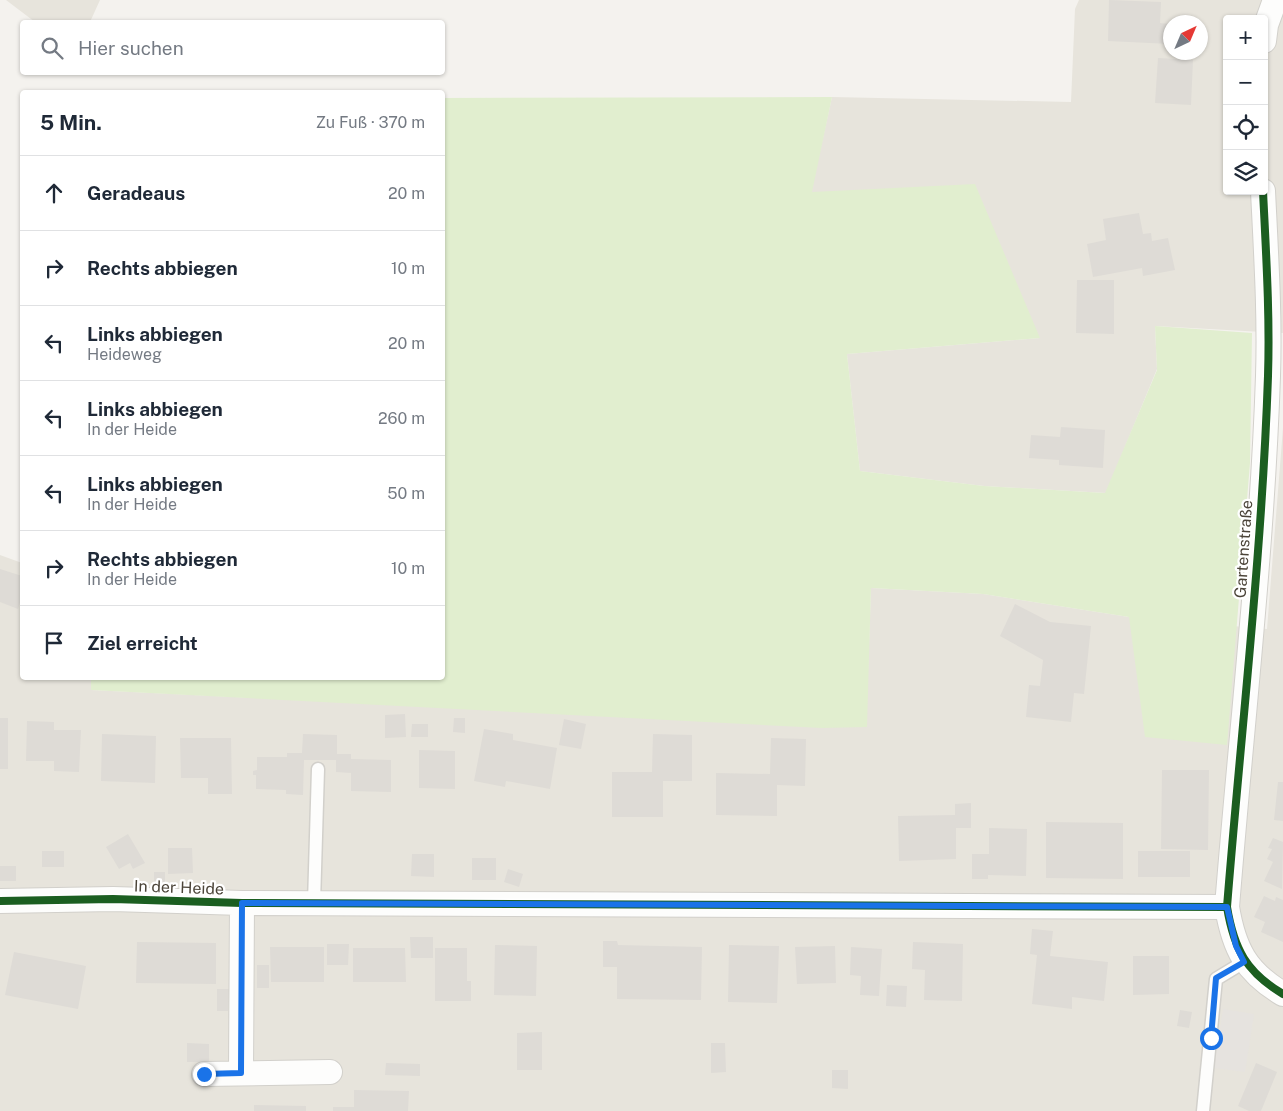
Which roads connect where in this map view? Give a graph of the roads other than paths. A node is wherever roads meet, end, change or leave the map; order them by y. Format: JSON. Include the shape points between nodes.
{"nodes":[{"id":1,"x":1275,"y":0,"type":"edge"},
{"id":2,"x":1268,"y":19,"type":"edge"},
{"id":3,"x":1263,"y":195,"type":"edge"},
{"id":4,"x":1273,"y":470,"type":"edge"},
{"id":5,"x":318,"y":769,"type":"dead end"},
{"id":6,"x":0,"y":900,"type":"edge"},
{"id":7,"x":314,"y":902,"type":"junction"},
{"id":8,"x":242,"y":903,"type":"junction"},
{"id":9,"x":1227,"y":907,"type":"junction"},
{"id":10,"x":1244,"y":962,"type":"junction"},
{"id":11,"x":1283,"y":994,"type":"edge"},
{"id":12,"x":330,"y":1072,"type":"dead end"},
{"id":13,"x":241,"y":1073,"type":"junction"},
{"id":14,"x":204,"y":1074,"type":"dead end"},
{"id":15,"x":1203,"y":1111,"type":"edge"}],
"edges":[{"from":1,"to":2,"type":"street"},
{"from":3,"to":4,"type":"street","name":"Gartenstraße"},
{"from":4,"to":9,"type":"street","name":"Gartenstraße"},
{"from":5,"to":7,"type":"lane"},
{"from":6,"to":8,"type":"street","name":"In der Heide"},
{"from":7,"to":8,"type":"street","name":"In der Heide"},
{"from":7,"to":9,"type":"street","name":"In der Heide"},
{"from":8,"to":13,"type":"street","name":"In der Heide"},
{"from":9,"to":10,"type":"street","name":"Gartenstraße","via":[[1236,946]]},
{"from":10,"to":11,"type":"street"},
{"from":10,"to":15,"type":"lane","via":[[1216,978]]},
{"from":12,"to":13,"type":"street"},
{"from":13,"to":14,"type":"street"}]}
